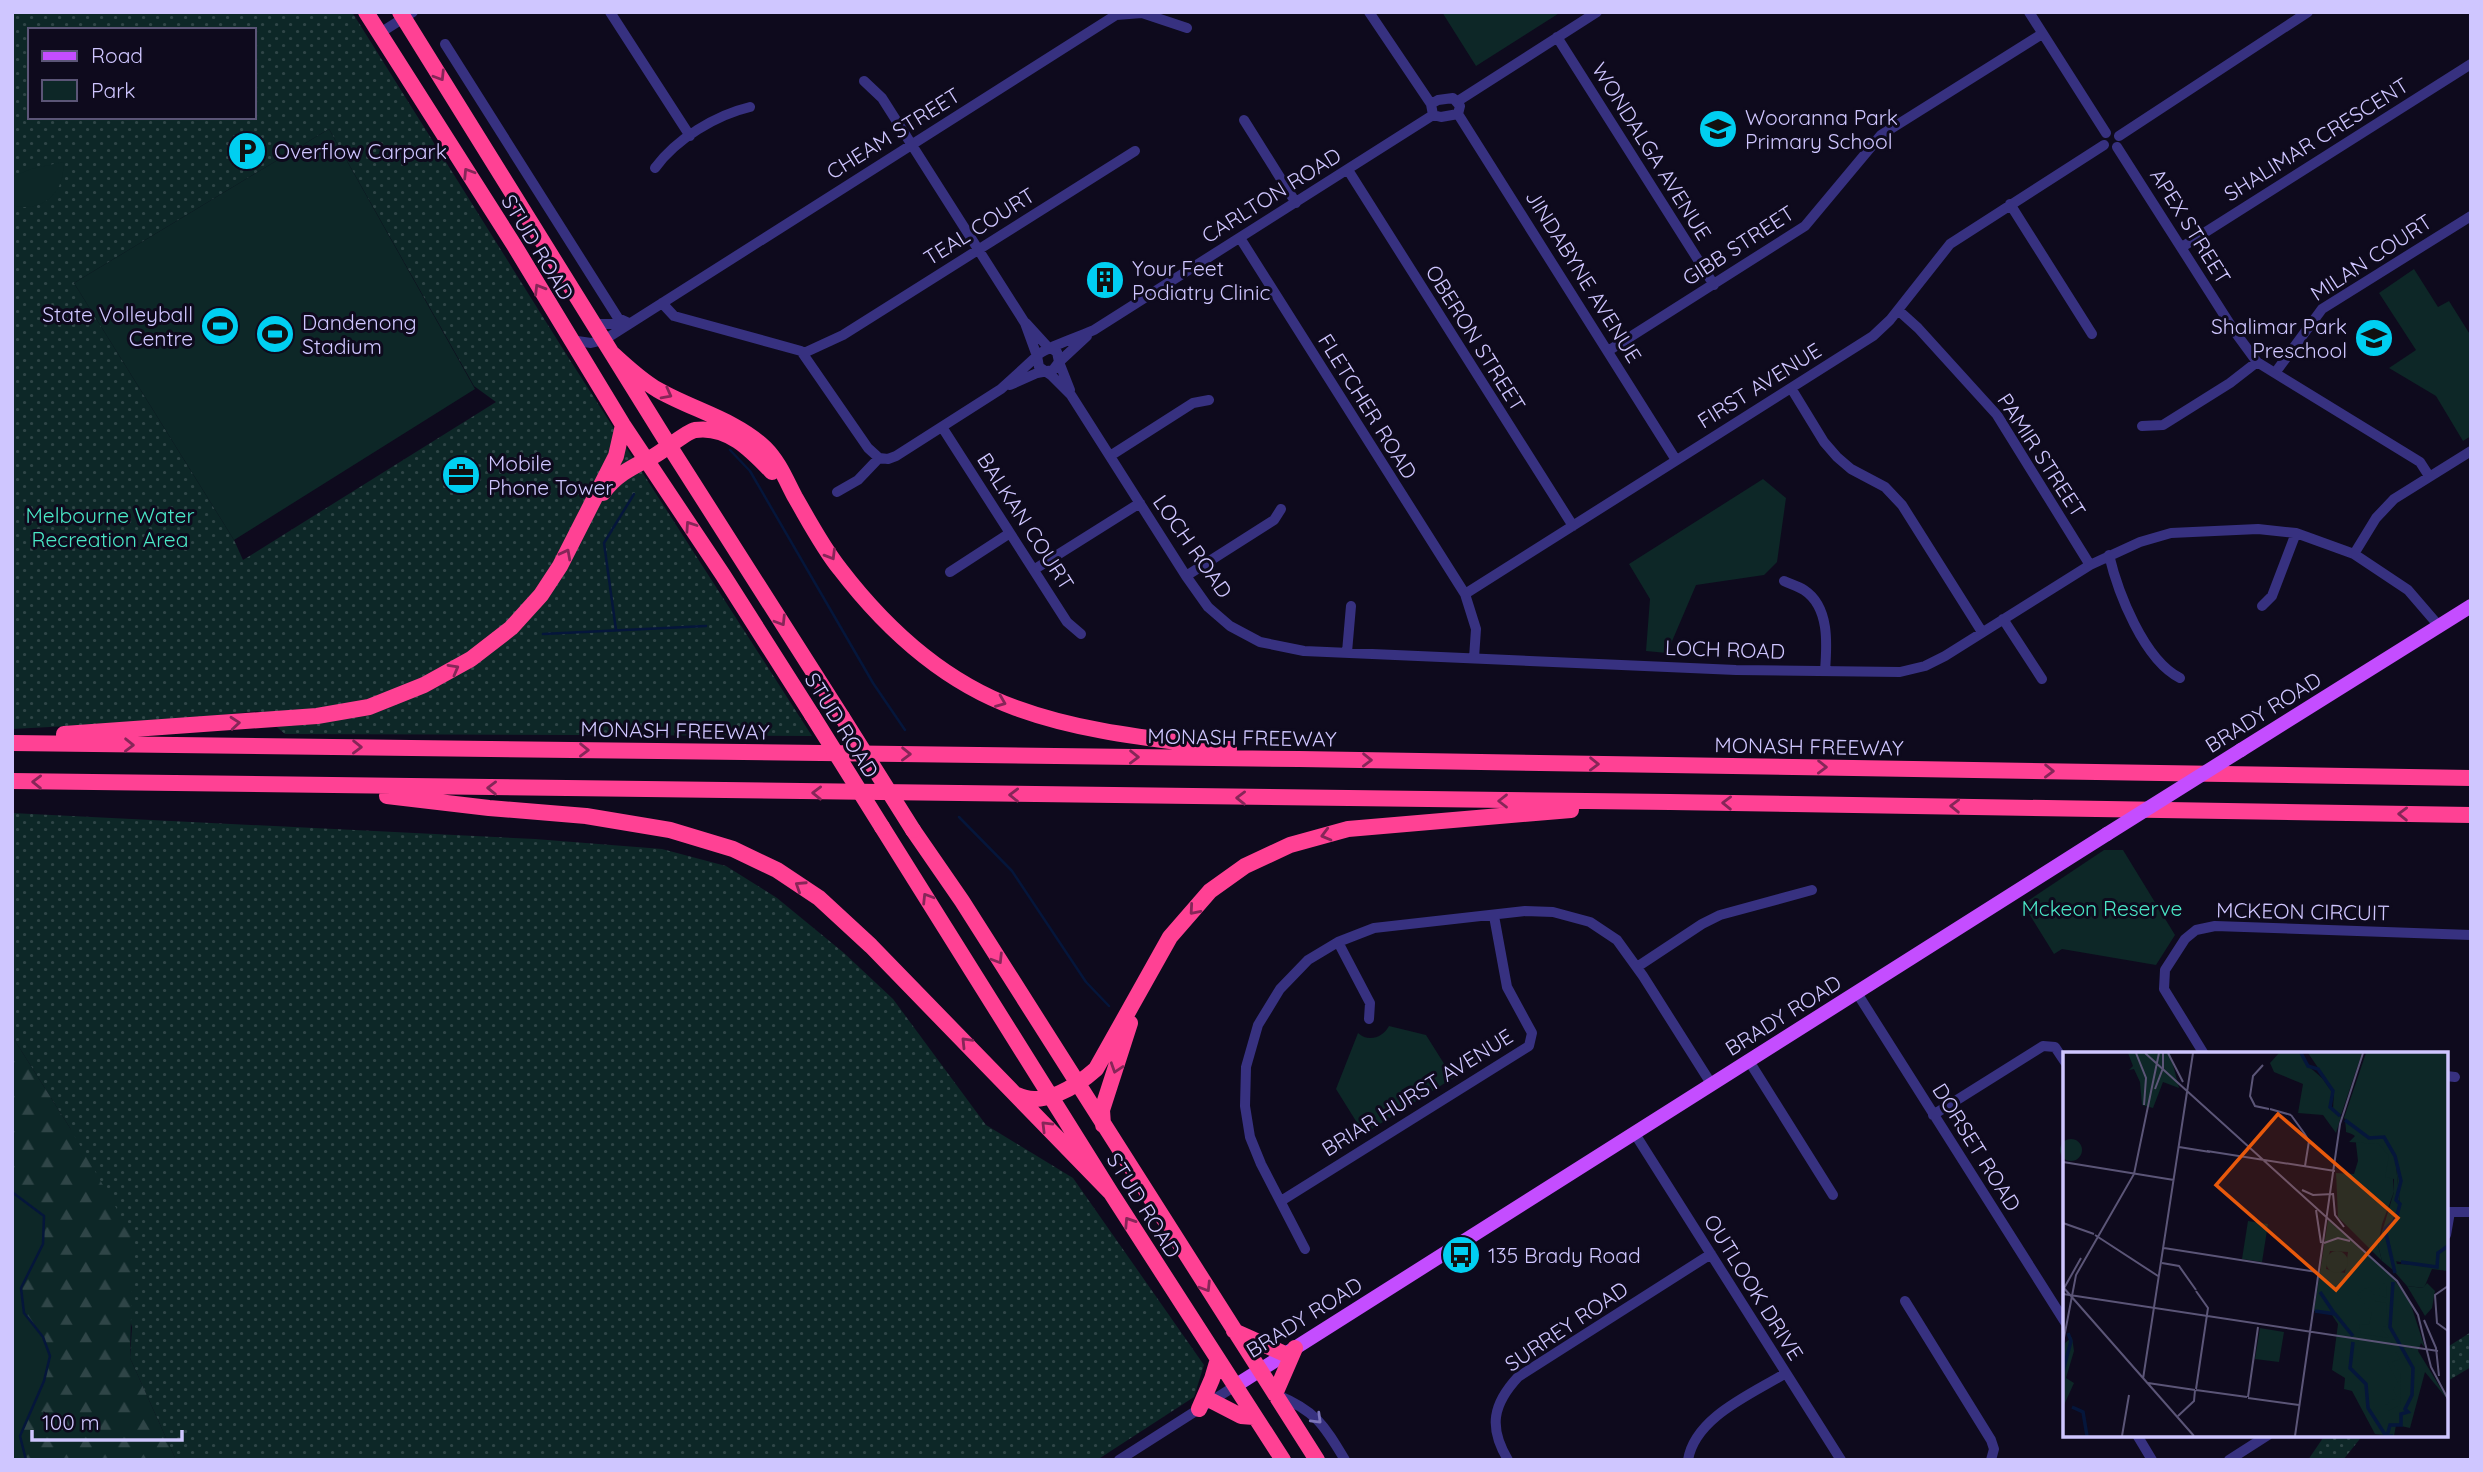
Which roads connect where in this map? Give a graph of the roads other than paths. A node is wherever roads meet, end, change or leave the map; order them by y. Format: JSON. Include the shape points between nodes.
{"nodes":[{"id":1,"x":366,"y":12,"type":"edge"},
{"id":2,"x":610,"y":12,"type":"edge"},
{"id":3,"x":1369,"y":12,"type":"edge"},
{"id":4,"x":1597,"y":12,"type":"edge"},
{"id":5,"x":2029,"y":12,"type":"edge"},
{"id":6,"x":2308,"y":12,"type":"edge"},
{"id":7,"x":406,"y":14,"type":"edge"},
{"id":8,"x":1187,"y":28,"type":"dead end"},
{"id":9,"x":380,"y":33,"type":"junction"},
{"id":10,"x":2042,"y":34,"type":"junction"},
{"id":11,"x":1557,"y":37,"type":"junction"},
{"id":12,"x":445,"y":44,"type":"dead end"},
{"id":13,"x":2471,"y":64,"type":"edge"},
{"id":14,"x":864,"y":81,"type":"dead end"},
{"id":15,"x":1458,"y":101,"type":"junction"},
{"id":16,"x":750,"y":107,"type":"dead end"},
{"id":17,"x":1432,"y":109,"type":"junction"},
{"id":18,"x":1458,"y":114,"type":"junction"},
{"id":19,"x":1244,"y":120,"type":"dead end"},
{"id":20,"x":690,"y":136,"type":"junction"},
{"id":21,"x":2105,"y":139,"type":"junction"},
{"id":22,"x":2118,"y":141,"type":"junction"},
{"id":23,"x":912,"y":144,"type":"junction"},
{"id":24,"x":1135,"y":151,"type":"dead end"},
{"id":25,"x":655,"y":168,"type":"dead end"},
{"id":26,"x":1348,"y":170,"type":"junction"},
{"id":27,"x":1296,"y":203,"type":"junction"},
{"id":28,"x":2010,"y":204,"type":"junction"},
{"id":29,"x":2471,"y":216,"type":"edge"},
{"id":30,"x":1240,"y":238,"type":"junction"},
{"id":31,"x":2182,"y":247,"type":"junction"},
{"id":32,"x":980,"y":248,"type":"junction"},
{"id":33,"x":1714,"y":285,"type":"junction"},
{"id":34,"x":666,"y":300,"type":"junction"},
{"id":35,"x":1898,"y":310,"type":"junction"},
{"id":36,"x":629,"y":323,"type":"junction"},
{"id":37,"x":1025,"y":323,"type":"junction"},
{"id":38,"x":594,"y":324,"type":"junction"},
{"id":39,"x":1094,"y":330,"type":"junction"},
{"id":40,"x":2092,"y":334,"type":"dead end"},
{"id":41,"x":570,"y":340,"type":"junction"},
{"id":42,"x":608,"y":347,"type":"junction"},
{"id":43,"x":1051,"y":348,"type":"junction"},
{"id":44,"x":1608,"y":351,"type":"junction"},
{"id":45,"x":1037,"y":356,"type":"junction"},
{"id":46,"x":807,"y":358,"type":"junction"},
{"id":47,"x":1059,"y":362,"type":"junction"},
{"id":48,"x":2257,"y":362,"type":"junction"},
{"id":49,"x":1046,"y":371,"type":"junction"},
{"id":50,"x":2275,"y":373,"type":"junction"},
{"id":51,"x":1791,"y":388,"type":"junction"},
{"id":52,"x":1001,"y":389,"type":"junction"},
{"id":53,"x":1071,"y":395,"type":"junction"},
{"id":54,"x":1209,"y":400,"type":"dead end"},
{"id":55,"x":623,"y":425,"type":"junction"},
{"id":56,"x":942,"y":426,"type":"junction"},
{"id":57,"x":2142,"y":426,"type":"dead end"},
{"id":58,"x":670,"y":447,"type":"junction"},
{"id":59,"x":2471,"y":451,"type":"edge"},
{"id":60,"x":1110,"y":456,"type":"junction"},
{"id":61,"x":879,"y":458,"type":"junction"},
{"id":62,"x":645,"y":460,"type":"junction"},
{"id":63,"x":1676,"y":460,"type":"junction"},
{"id":64,"x":2429,"y":476,"type":"junction"},
{"id":65,"x":837,"y":492,"type":"dead end"},
{"id":66,"x":795,"y":497,"type":"junction"},
{"id":67,"x":1140,"y":503,"type":"junction"},
{"id":68,"x":1281,"y":509,"type":"dead end"},
{"id":69,"x":588,"y":512,"type":"junction"},
{"id":70,"x":1573,"y":526,"type":"junction"},
{"id":71,"x":1010,"y":533,"type":"junction"},
{"id":72,"x":2296,"y":533,"type":"junction"},
{"id":73,"x":2354,"y":554,"type":"junction"},
{"id":74,"x":2109,"y":555,"type":"junction"},
{"id":75,"x":2090,"y":565,"type":"junction"},
{"id":76,"x":1035,"y":569,"type":"junction"},
{"id":77,"x":950,"y":572,"type":"dead end"},
{"id":78,"x":1185,"y":576,"type":"junction"},
{"id":79,"x":1784,"y":581,"type":"dead end"},
{"id":80,"x":1465,"y":594,"type":"junction"},
{"id":81,"x":1350,"y":606,"type":"dead end"},
{"id":82,"x":2262,"y":606,"type":"dead end"},
{"id":83,"x":2471,"y":606,"type":"edge"},
{"id":84,"x":2003,"y":619,"type":"junction"},
{"id":85,"x":2439,"y":626,"type":"junction"},
{"id":86,"x":1982,"y":632,"type":"junction"},
{"id":87,"x":1081,"y":634,"type":"dead end"},
{"id":88,"x":1347,"y":652,"type":"junction"},
{"id":89,"x":1474,"y":658,"type":"junction"},
{"id":90,"x":1825,"y":671,"type":"junction"},
{"id":91,"x":2180,"y":678,"type":"dead end"},
{"id":92,"x":2042,"y":679,"type":"dead end"},
{"id":93,"x":12,"y":737,"type":"edge"},
{"id":94,"x":12,"y":743,"type":"edge"},
{"id":95,"x":1298,"y":759,"type":"junction"},
{"id":96,"x":2471,"y":778,"type":"edge"},
{"id":97,"x":12,"y":781,"type":"edge"},
{"id":98,"x":302,"y":785,"type":"junction"},
{"id":99,"x":1670,"y":802,"type":"junction"},
{"id":100,"x":2471,"y":815,"type":"edge"},
{"id":101,"x":1812,"y":890,"type":"dead end"},
{"id":102,"x":1494,"y":916,"type":"junction"},
{"id":103,"x":2471,"y":935,"type":"edge"},
{"id":104,"x":1338,"y":942,"type":"junction"},
{"id":105,"x":1637,"y":967,"type":"junction"},
{"id":106,"x":1857,"y":993,"type":"junction"},
{"id":107,"x":1129,"y":1010,"type":"junction"},
{"id":108,"x":1370,"y":1019,"type":"dead end"},
{"id":109,"x":2203,"y":1052,"type":"edge"},
{"id":110,"x":2063,"y":1059,"type":"edge"},
{"id":111,"x":1749,"y":1061,"type":"junction"},
{"id":112,"x":1076,"y":1084,"type":"junction"},
{"id":113,"x":1712,"y":1085,"type":"junction"},
{"id":114,"x":1012,"y":1092,"type":"junction"},
{"id":115,"x":1051,"y":1095,"type":"junction"},
{"id":116,"x":1933,"y":1115,"type":"junction"},
{"id":117,"x":1103,"y":1126,"type":"junction"},
{"id":118,"x":1635,"y":1134,"type":"junction"},
{"id":119,"x":1111,"y":1193,"type":"junction"},
{"id":120,"x":1833,"y":1195,"type":"dead end"},
{"id":121,"x":1281,"y":1201,"type":"junction"},
{"id":122,"x":2448,"y":1212,"type":"edge"},
{"id":123,"x":2471,"y":1212,"type":"edge"},
{"id":124,"x":1305,"y":1249,"type":"dead end"},
{"id":125,"x":1711,"y":1254,"type":"junction"},
{"id":126,"x":1905,"y":1301,"type":"dead end"},
{"id":127,"x":2063,"y":1319,"type":"edge"},
{"id":128,"x":1234,"y":1331,"type":"junction"},
{"id":129,"x":1290,"y":1351,"type":"junction"},
{"id":130,"x":1218,"y":1359,"type":"junction"},
{"id":131,"x":1259,"y":1370,"type":"junction"},
{"id":132,"x":1786,"y":1373,"type":"junction"},
{"id":133,"x":1235,"y":1386,"type":"junction"},
{"id":134,"x":1275,"y":1394,"type":"junction"},
{"id":135,"x":1205,"y":1405,"type":"junction"},
{"id":136,"x":1254,"y":1416,"type":"junction"},
{"id":137,"x":2138,"y":1437,"type":"edge"},
{"id":138,"x":2265,"y":1437,"type":"edge"},
{"id":139,"x":1119,"y":1460,"type":"edge"},
{"id":140,"x":1283,"y":1460,"type":"edge"},
{"id":141,"x":1317,"y":1460,"type":"edge"},
{"id":142,"x":1346,"y":1460,"type":"edge"},
{"id":143,"x":1508,"y":1460,"type":"edge"},
{"id":144,"x":1688,"y":1460,"type":"edge"},
{"id":145,"x":1841,"y":1460,"type":"edge"},
{"id":146,"x":1992,"y":1460,"type":"edge"},
{"id":147,"x":2152,"y":1460,"type":"edge"},
{"id":148,"x":2230,"y":1460,"type":"edge"}],
"edges":[{"from":1,"to":9,"type":"highway","name":"STUD ROAD"},
{"from":2,"to":20,"type":"street"},
{"from":3,"to":17,"type":"street"},
{"from":4,"to":11,"type":"street"},
{"from":5,"to":10,"type":"street"},
{"from":6,"to":22,"type":"street"},
{"from":7,"to":9,"type":"street"},
{"from":7,"to":38,"type":"highway","name":"STUD ROAD","one_way":true},
{"from":8,"to":23,"type":"street","name":"CHEAM STREET","via":[[1142,13],[1116,15]]},
{"from":41,"to":9,"type":"highway","name":"STUD ROAD","one_way":true},
{"from":10,"to":21,"type":"street"},
{"from":10,"to":33,"type":"street","name":"GIBB STREET","via":[[1881,135],[1805,226]]},
{"from":11,"to":15,"type":"street"},
{"from":11,"to":33,"type":"street","name":"WONDALGA AVENUE"},
{"from":12,"to":36,"type":"street","name":"STUD ROAD","via":[[618,318]]},
{"from":13,"to":31,"type":"street","name":"SHALIMAR CRESCENT"},
{"from":14,"to":23,"type":"street","via":[[882,98]]},
{"from":15,"to":17,"type":"street","via":[[1448,98]]},
{"from":15,"to":18,"type":"street"},
{"from":16,"to":20,"type":"street","via":[[730,111]]},
{"from":17,"to":18,"type":"street","via":[[1441,117]]},
{"from":17,"to":26,"type":"street","name":"CARLTON ROAD"},
{"from":18,"to":44,"type":"street","name":"JINDABYNE AVENUE"},
{"from":19,"to":27,"type":"street"},
{"from":20,"to":25,"type":"street"},
{"from":21,"to":22,"type":"street","via":[[2109,149]]},
{"from":21,"to":28,"type":"street","name":"FIRST AVENUE"},
{"from":22,"to":31,"type":"street","name":"APEX STREET"},
{"from":23,"to":32,"type":"street"},
{"from":23,"to":34,"type":"street","name":"CHEAM STREET"},
{"from":24,"to":32,"type":"street","name":"TEAL COURT"},
{"from":26,"to":27,"type":"street","name":"CARLTON ROAD"},
{"from":26,"to":70,"type":"street","name":"OBERON STREET"},
{"from":27,"to":30,"type":"street","name":"CARLTON ROAD"},
{"from":28,"to":35,"type":"street","name":"FIRST AVENUE","via":[[1950,244]]},
{"from":28,"to":40,"type":"street"},
{"from":29,"to":50,"type":"street","name":"MILAN COURT","via":[[2322,309]]},
{"from":30,"to":39,"type":"street","name":"CARLTON ROAD"},
{"from":30,"to":80,"type":"street","name":"FLETCHER ROAD"},
{"from":31,"to":48,"type":"street","name":"APEX STREET"},
{"from":32,"to":37,"type":"street"},
{"from":32,"to":46,"type":"street","name":"TEAL COURT"},
{"from":33,"to":44,"type":"street","name":"GIBB STREET"},
{"from":34,"to":36,"type":"street","name":"CHEAM STREET"},
{"from":34,"to":46,"type":"street","via":[[682,318],[797,349]]},
{"from":35,"to":51,"type":"street","name":"FIRST AVENUE","via":[[1873,337]]},
{"from":35,"to":75,"type":"street","name":"PAMIR STREET","via":[[1997,415]]},
{"from":36,"to":38,"type":"street","name":"CHEAM STREET"},
{"from":36,"to":42,"type":"street","name":"CHEAM STREET"},
{"from":37,"to":43,"type":"street"},
{"from":37,"to":45,"type":"street"},
{"from":38,"to":42,"type":"highway","name":"STUD ROAD"},
{"from":39,"to":43,"type":"street","name":"CARLTON ROAD"},
{"from":39,"to":47,"type":"street","name":"CARLTON ROAD"},
{"from":41,"to":42,"type":"street"},
{"from":41,"to":55,"type":"highway","name":"STUD ROAD"},
{"from":42,"to":58,"type":"highway","name":"STUD ROAD"},
{"from":42,"to":66,"type":"highway","one_way":true,"via":[[638,377],[659,390],[743,430],[783,472]]},
{"from":43,"to":45,"type":"street"},
{"from":43,"to":47,"type":"street"},
{"from":44,"to":63,"type":"street","name":"JINDABYNE AVENUE"},
{"from":45,"to":49,"type":"street","via":[[1039,367]]},
{"from":45,"to":52,"type":"street"},
{"from":46,"to":61,"type":"street"},
{"from":47,"to":49,"type":"street"},
{"from":47,"to":53,"type":"street","name":"LOCH ROAD"},
{"from":48,"to":50,"type":"street","name":"APEX STREET"},
{"from":48,"to":57,"type":"street","via":[[2163,425]]},
{"from":49,"to":52,"type":"street"},
{"from":49,"to":53,"type":"street","name":"LOCH ROAD"},
{"from":50,"to":64,"type":"street","name":"APEX STREET","via":[[2420,462]]},
{"from":51,"to":63,"type":"street","name":"FIRST AVENUE"},
{"from":51,"to":86,"type":"street","via":[[1837,457],[1894,495]]},
{"from":52,"to":56,"type":"street"},
{"from":53,"to":60,"type":"street","name":"LOCH ROAD"},
{"from":54,"to":60,"type":"street","via":[[1193,403]]},
{"from":55,"to":62,"type":"highway","name":"STUD ROAD"},
{"from":55,"to":69,"type":"highway","via":[[616,456]]},
{"from":56,"to":61,"type":"street","via":[[896,456]]},
{"from":56,"to":71,"type":"street","name":"BALKAN COURT"},
{"from":58,"to":62,"type":"highway"},
{"from":58,"to":66,"type":"highway","via":[[693,430],[721,432],[750,449]]},
{"from":58,"to":112,"type":"highway","name":"STUD ROAD","one_way":true,"bridge":true},
{"from":59,"to":64,"type":"street"},
{"from":60,"to":67,"type":"street","name":"LOCH ROAD"},
{"from":61,"to":65,"type":"street","via":[[859,480]]},
{"from":62,"to":69,"type":"highway","via":[[610,483]]},
{"from":115,"to":62,"type":"highway","name":"STUD ROAD","one_way":true,"bridge":true,"via":[[723,575]]},
{"from":63,"to":70,"type":"street","name":"FIRST AVENUE"},
{"from":64,"to":73,"type":"street","via":[[2382,511]]},
{"from":66,"to":95,"type":"highway","one_way":true,"via":[[838,567],[904,641],[989,697],[1018,709],[1126,735]]},
{"from":67,"to":76,"type":"street"},
{"from":67,"to":78,"type":"street","name":"LOCH ROAD"},
{"from":68,"to":78,"type":"street","via":[[1274,520]]},
{"from":93,"to":69,"type":"highway","one_way":true,"via":[[167,729],[369,707],[424,685],[471,659],[511,628],[541,595]]},
{"from":70,"to":80,"type":"street","name":"FIRST AVENUE"},
{"from":71,"to":76,"type":"street","name":"BALKAN COURT"},
{"from":71,"to":77,"type":"street"},
{"from":72,"to":73,"type":"street","name":"LOCH ROAD"},
{"from":72,"to":74,"type":"street","name":"LOCH ROAD","via":[[2258,529],[2171,533]]},
{"from":72,"to":82,"type":"street","via":[[2272,596]]},
{"from":73,"to":85,"type":"street","name":"LOCH ROAD","via":[[2408,590]]},
{"from":74,"to":75,"type":"street","name":"LOCH ROAD"},
{"from":74,"to":91,"type":"street","via":[[2135,624],[2162,666]]},
{"from":75,"to":84,"type":"street","name":"LOCH ROAD"},
{"from":76,"to":87,"type":"street","name":"BALKAN COURT","via":[[1067,622]]},
{"from":78,"to":88,"type":"street","name":"LOCH ROAD","via":[[1208,607],[1260,642],[1304,652]]},
{"from":79,"to":90,"type":"street","via":[[1806,591],[1821,609],[1828,640]]},
{"from":80,"to":89,"type":"street","via":[[1476,629]]},
{"from":81,"to":88,"type":"street"},
{"from":83,"to":85,"type":"main road","name":"BRADY ROAD"},
{"from":84,"to":86,"type":"street","name":"LOCH ROAD"},
{"from":84,"to":92,"type":"street"},
{"from":85,"to":106,"type":"main road","name":"BRADY ROAD","bridge":true},
{"from":86,"to":90,"type":"street","name":"LOCH ROAD","via":[[1925,666],[1900,672]]},
{"from":88,"to":89,"type":"street","name":"LOCH ROAD"},
{"from":89,"to":90,"type":"street","name":"LOCH ROAD"},
{"from":94,"to":95,"type":"highway","name":"MONASH FREEWAY","one_way":true},
{"from":95,"to":96,"type":"highway","name":"MONASH FREEWAY","one_way":true},
{"from":98,"to":97,"type":"highway","one_way":true},
{"from":99,"to":98,"type":"highway","one_way":true},
{"from":114,"to":98,"type":"highway","one_way":true,"via":[[819,898],[777,870],[733,849],[670,830],[586,816]]},
{"from":100,"to":99,"type":"highway","one_way":true},
{"from":99,"to":107,"type":"highway","one_way":true,"via":[[1348,829],[1290,845],[1245,866],[1210,891],[1171,937]]},
{"from":101,"to":105,"type":"street","via":[[1720,915]]},
{"from":102,"to":104,"type":"street","via":[[1374,928]]},
{"from":102,"to":105,"type":"street","via":[[1553,912],[1590,922],[1617,940]]},
{"from":102,"to":121,"type":"street","name":"BRIAR HURST AVENUE","via":[[1507,987],[1532,1034],[1529,1046]]},
{"from":103,"to":109,"type":"street","name":"MCKEON CIRCUIT","via":[[2215,926],[2196,930],[2165,970],[2164,989]]},
{"from":104,"to":108,"type":"street","via":[[1370,1003]]},
{"from":104,"to":121,"type":"street","via":[[1308,960],[1280,989],[1258,1025],[1246,1067],[1250,1137]]},
{"from":105,"to":113,"type":"street"},
{"from":106,"to":111,"type":"main road","name":"BRADY ROAD"},
{"from":106,"to":116,"type":"street","name":"DORSET ROAD"},
{"from":107,"to":112,"type":"highway","via":[[1096,1069]]},
{"from":107,"to":117,"type":"highway","one_way":true,"via":[[1130,1022],[1102,1110]]},
{"from":110,"to":116,"type":"street","via":[[2055,1047],[2043,1046]]},
{"from":111,"to":113,"type":"main road","name":"BRADY ROAD"},
{"from":111,"to":120,"type":"street"},
{"from":112,"to":115,"type":"highway"},
{"from":112,"to":117,"type":"highway","name":"STUD ROAD"},
{"from":113,"to":118,"type":"main road","name":"BRADY ROAD"},
{"from":114,"to":115,"type":"highway","via":[[1031,1100]]},
{"from":119,"to":114,"type":"highway","one_way":true},
{"from":115,"to":119,"type":"highway","name":"STUD ROAD"},
{"from":116,"to":127,"type":"street","name":"DORSET ROAD"},
{"from":117,"to":128,"type":"highway","name":"STUD ROAD","one_way":true},
{"from":118,"to":125,"type":"street","name":"OUTLOOK DRIVE"},
{"from":118,"to":129,"type":"main road","name":"BRADY ROAD"},
{"from":130,"to":119,"type":"highway","name":"STUD ROAD","one_way":true},
{"from":121,"to":124,"type":"street"},
{"from":122,"to":123,"type":"street"},
{"from":125,"to":132,"type":"street","name":"OUTLOOK DRIVE"},
{"from":125,"to":143,"type":"street","name":"SURREY ROAD","via":[[1518,1377],[1504,1392],[1496,1414],[1497,1440]]},
{"from":126,"to":146,"type":"street","via":[[1991,1440]]},
{"from":128,"to":129,"type":"highway"},
{"from":128,"to":131,"type":"highway","name":"STUD ROAD"},
{"from":129,"to":131,"type":"main road","name":"BRADY ROAD"},
{"from":129,"to":134,"type":"highway"},
{"from":130,"to":133,"type":"highway","name":"STUD ROAD"},
{"from":130,"to":135,"type":"highway"},
{"from":131,"to":133,"type":"main road","name":"BRADY ROAD"},
{"from":131,"to":134,"type":"highway","name":"STUD ROAD"},
{"from":132,"to":144,"type":"street","via":[[1707,1422],[1696,1436]]},
{"from":132,"to":145,"type":"street","name":"OUTLOOK DRIVE"},
{"from":133,"to":135,"type":"street","name":"BRADY ROAD"},
{"from":133,"to":136,"type":"highway","name":"STUD ROAD"},
{"from":134,"to":141,"type":"highway","name":"STUD ROAD"},
{"from":134,"to":142,"type":"street","one_way":true,"via":[[1301,1405],[1322,1423]]},
{"from":135,"to":136,"type":"highway"},
{"from":135,"to":139,"type":"street","name":"BRADY ROAD"},
{"from":136,"to":140,"type":"highway","name":"STUD ROAD"},
{"from":137,"to":147,"type":"street"},
{"from":138,"to":148,"type":"street"}]}
